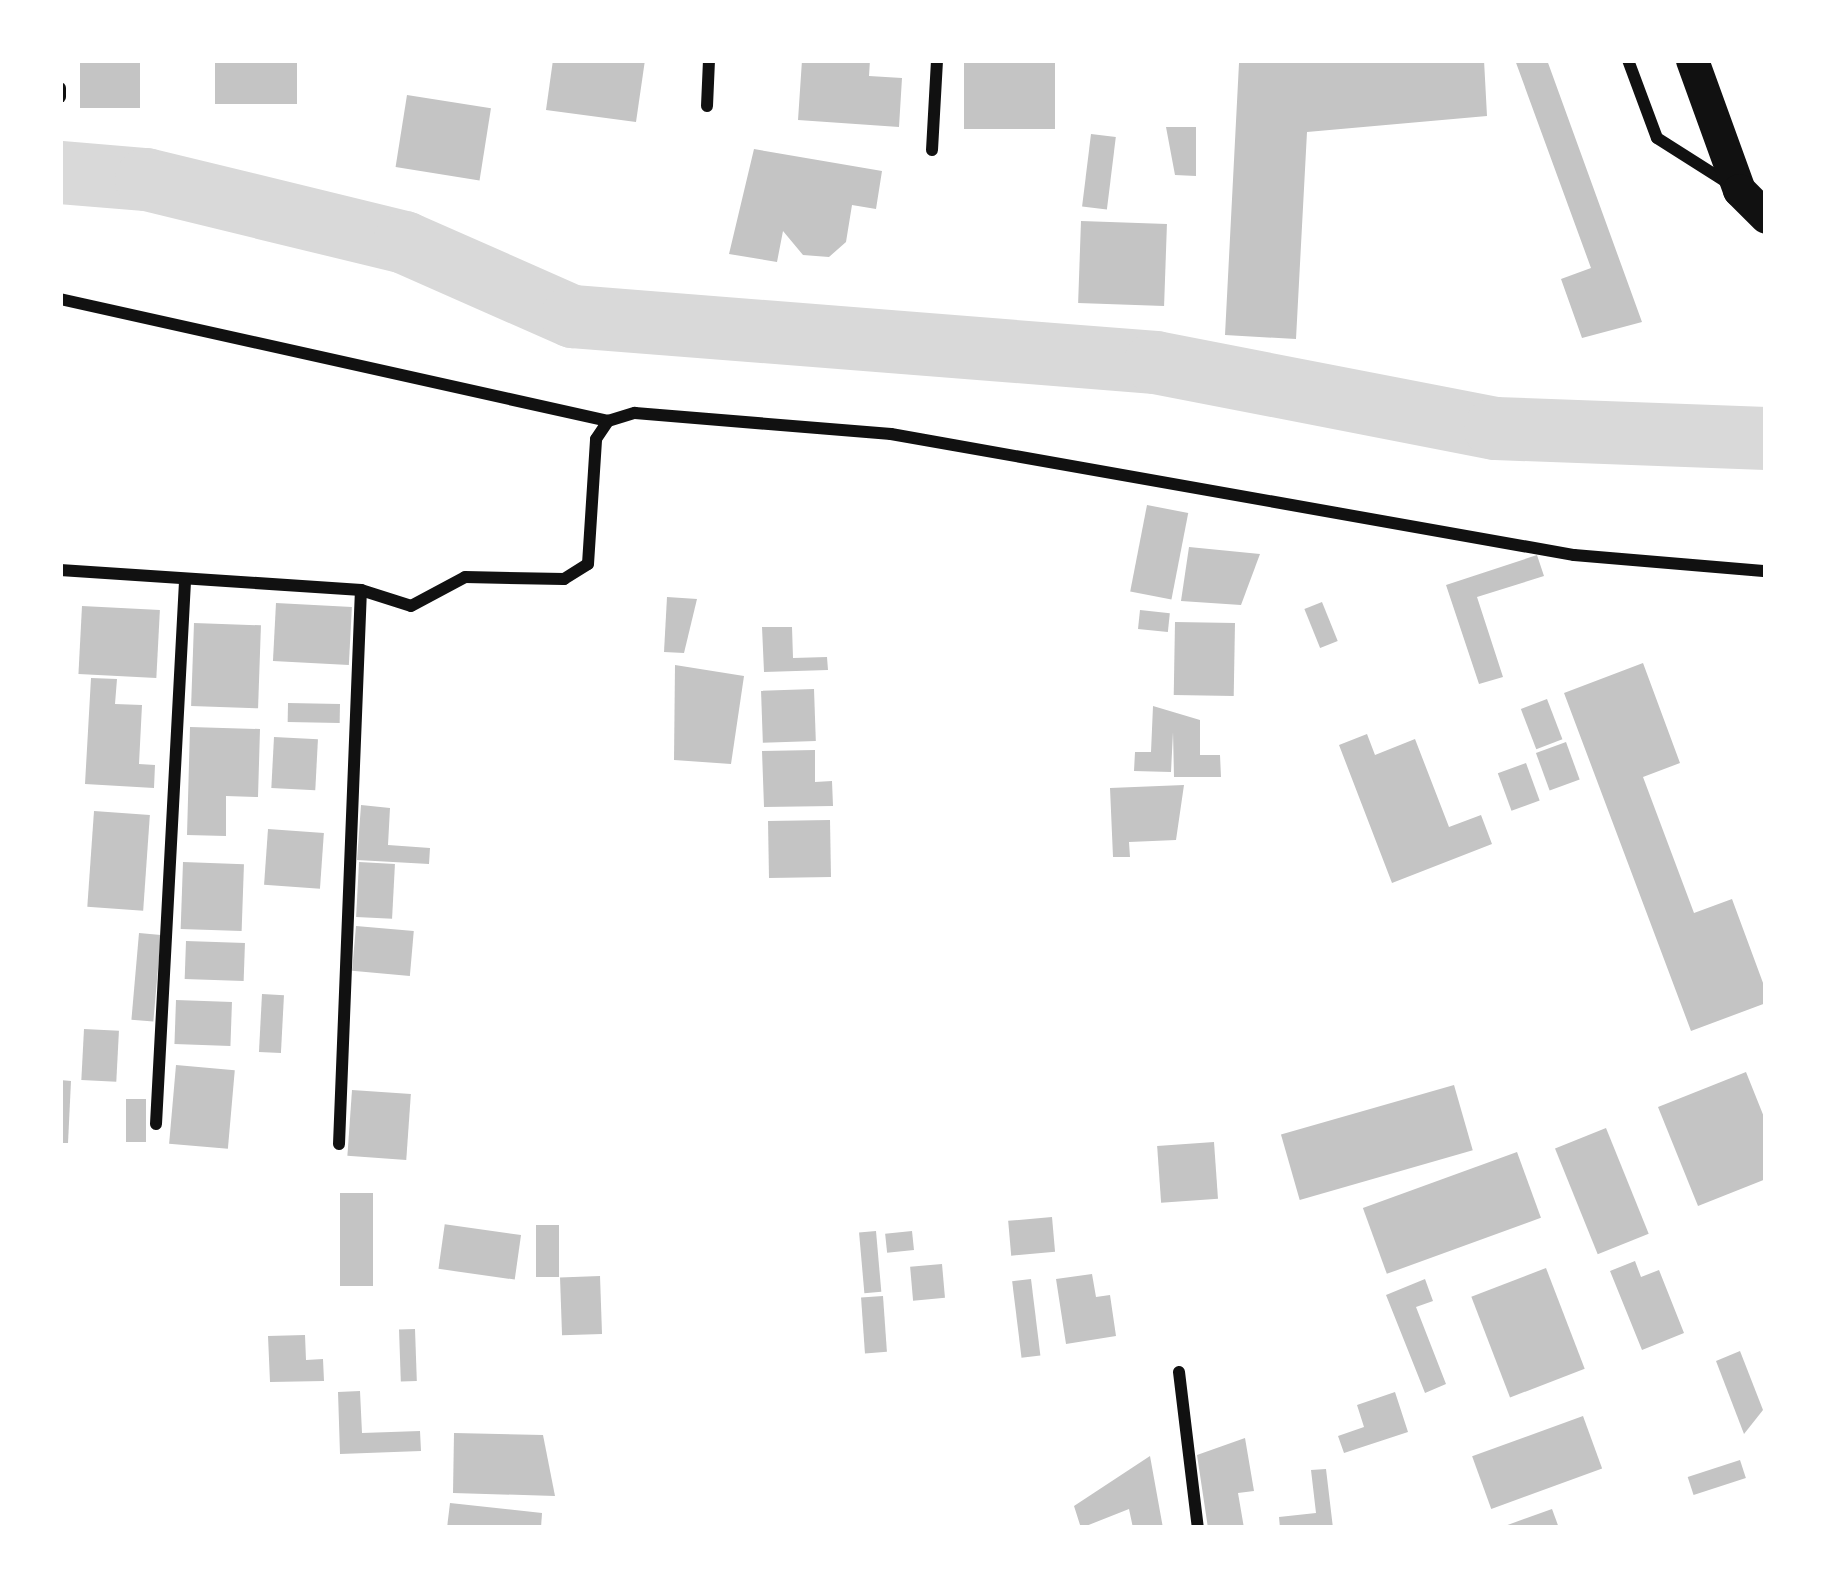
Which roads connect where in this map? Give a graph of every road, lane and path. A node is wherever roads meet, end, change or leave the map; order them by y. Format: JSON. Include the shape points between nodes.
{"nodes":[{"id":1,"x":709,"y":60,"type":"edge"},
{"id":2,"x":937,"y":60,"type":"edge"},
{"id":3,"x":1628,"y":60,"type":"edge"},
{"id":4,"x":1692,"y":60,"type":"edge"},
{"id":5,"x":60,"y":88,"type":"edge"},
{"id":6,"x":60,"y":98,"type":"edge"},
{"id":7,"x":707,"y":106,"type":"dead end"},
{"id":8,"x":932,"y":150,"type":"dead end"},
{"id":9,"x":1739,"y":190,"type":"junction"},
{"id":10,"x":1766,"y":217,"type":"edge"},
{"id":11,"x":60,"y":299,"type":"edge"},
{"id":12,"x":608,"y":421,"type":"junction"},
{"id":13,"x":60,"y":570,"type":"edge"},
{"id":14,"x":1766,"y":571,"type":"edge"},
{"id":15,"x":185,"y":581,"type":"junction"},
{"id":16,"x":361,"y":590,"type":"junction"},
{"id":17,"x":156,"y":1124,"type":"dead end"},
{"id":18,"x":339,"y":1144,"type":"dead end"},
{"id":19,"x":1179,"y":1372,"type":"dead end"},
{"id":20,"x":1198,"y":1528,"type":"edge"}],
"edges":[{"from":1,"to":7,"type":"street"},
{"from":2,"to":8,"type":"street"},
{"from":3,"to":9,"type":"street","via":[[1657,137]]},
{"from":4,"to":9,"type":"highway"},
{"from":5,"to":6,"type":"street"},
{"from":9,"to":10,"type":"highway"},
{"from":11,"to":12,"type":"street"},
{"from":12,"to":14,"type":"street","via":[[635,413],[891,434],[1574,555]]},
{"from":12,"to":16,"type":"street","via":[[596,439],[587,564],[564,579],[465,577],[411,606]]},
{"from":13,"to":15,"type":"street"},
{"from":15,"to":16,"type":"street"},
{"from":15,"to":17,"type":"street"},
{"from":16,"to":18,"type":"street"},
{"from":19,"to":20,"type":"street"}]}
